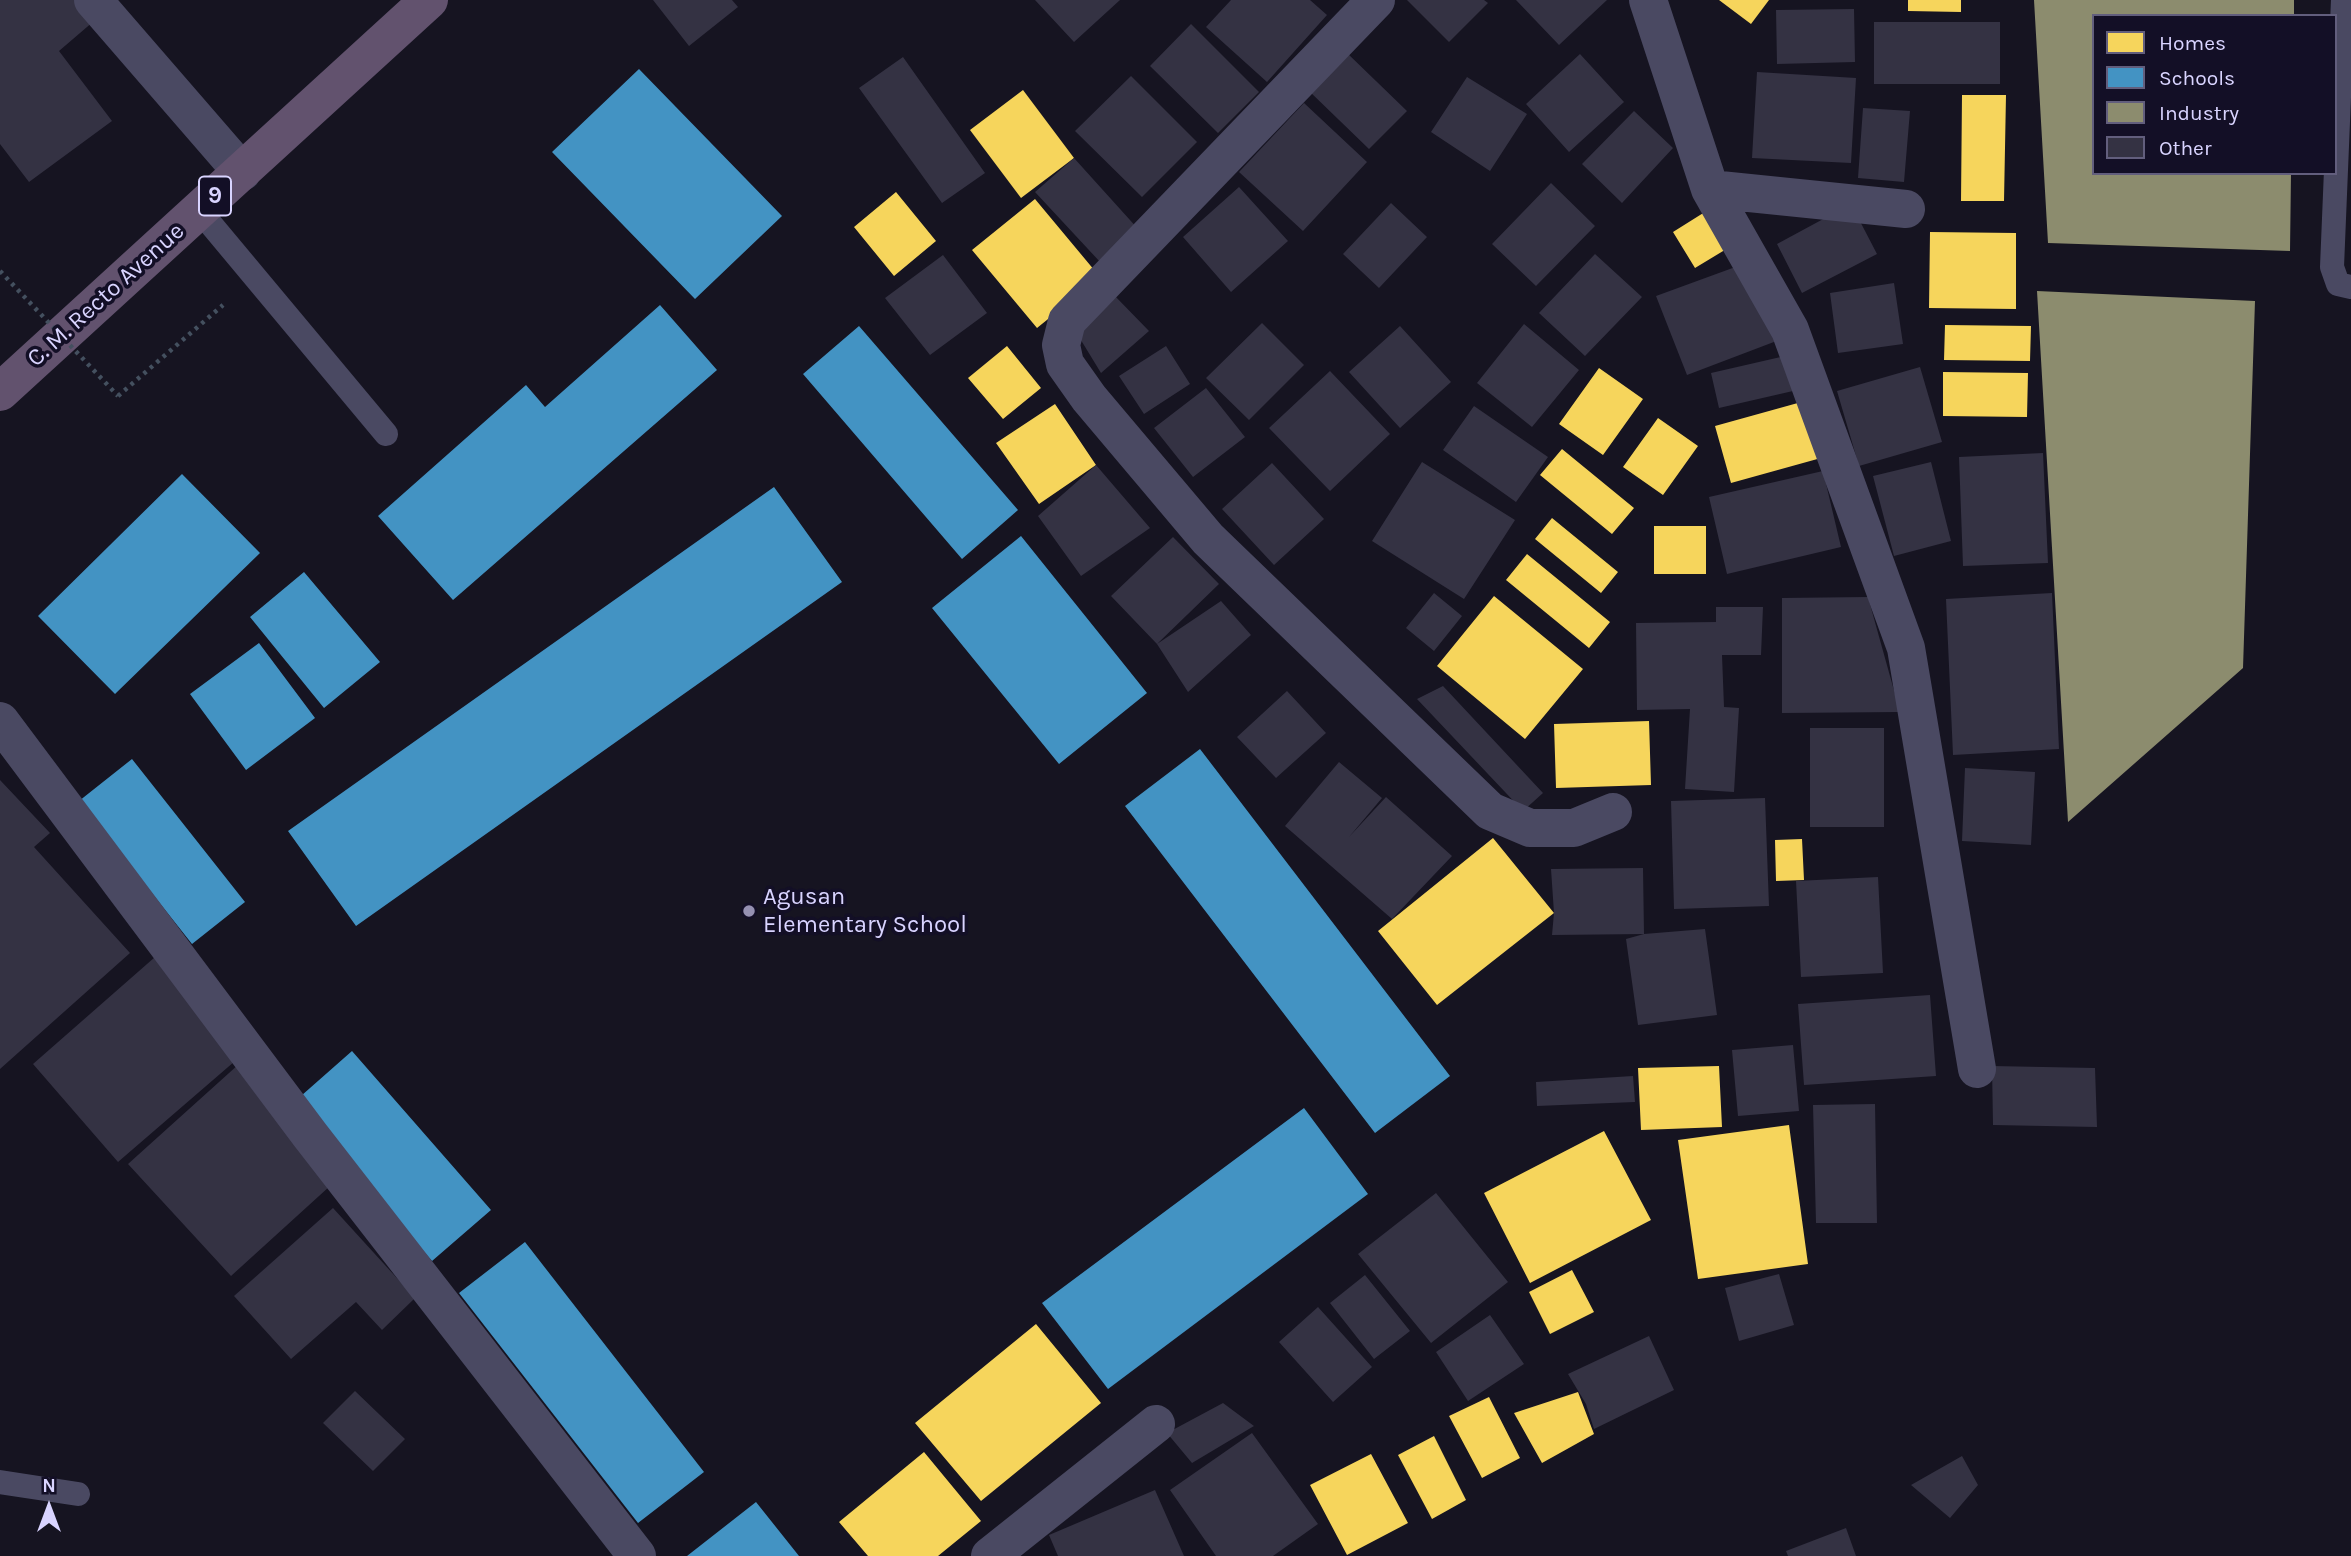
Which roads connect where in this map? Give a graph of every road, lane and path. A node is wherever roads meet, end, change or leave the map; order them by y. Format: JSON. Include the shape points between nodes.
{"nodes":[{"id":1,"x":93,"y":0,"type":"edge"},
{"id":2,"x":429,"y":0,"type":"edge"},
{"id":3,"x":1376,"y":0,"type":"edge"},
{"id":4,"x":1648,"y":0,"type":"edge"},
{"id":5,"x":2343,"y":0,"type":"edge"},
{"id":6,"x":2337,"y":146,"type":"edge"},
{"id":7,"x":242,"y":172,"type":"junction"},
{"id":8,"x":2336,"y":175,"type":"edge"},
{"id":9,"x":1710,"y":189,"type":"junction"},
{"id":10,"x":1906,"y":209,"type":"dead end"},
{"id":11,"x":200,"y":210,"type":"junction"},
{"id":12,"x":0,"y":271,"type":"edge"},
{"id":13,"x":254,"y":276,"type":"junction"},
{"id":14,"x":2351,"y":287,"type":"edge"},
{"id":15,"x":0,"y":391,"type":"edge"},
{"id":16,"x":386,"y":434,"type":"dead end"},
{"id":17,"x":0,"y":721,"type":"edge"},
{"id":18,"x":1613,"y":812,"type":"dead end"},
{"id":19,"x":1977,"y":1069,"type":"dead end"},
{"id":20,"x":1156,"y":1424,"type":"dead end"},
{"id":21,"x":0,"y":1482,"type":"edge"},
{"id":22,"x":78,"y":1494,"type":"dead end"},
{"id":23,"x":1004,"y":1551,"type":"edge"},
{"id":24,"x":637,"y":1556,"type":"edge"}],
"edges":[{"from":1,"to":7,"type":"street"},
{"from":2,"to":7,"type":"highway","name":"C. M. Recto Avenue","number":"9"},
{"from":3,"to":18,"type":"street","via":[[1068,321],[1061,345],[1065,364],[1208,539],[1490,811],[1530,828],[1574,828]]},
{"from":4,"to":9,"type":"street"},
{"from":5,"to":6,"type":"lane"},
{"from":7,"to":11,"type":"highway","name":"C. M. Recto Avenue","number":"9"},
{"from":8,"to":14,"type":"lane","via":[[2332,267],[2338,284]]},
{"from":9,"to":10,"type":"street"},
{"from":9,"to":19,"type":"street","via":[[1790,330],[1906,648]]},
{"from":11,"to":13,"type":"lane"},
{"from":11,"to":15,"type":"highway","name":"C. M. Recto Avenue","number":"9"},
{"from":12,"to":13,"type":"path","bridge":true,"via":[[118,396]]},
{"from":13,"to":16,"type":"lane"},
{"from":17,"to":24,"type":"street","via":[[310,1135]]},
{"from":20,"to":23,"type":"street"},
{"from":21,"to":22,"type":"lane"}]}
